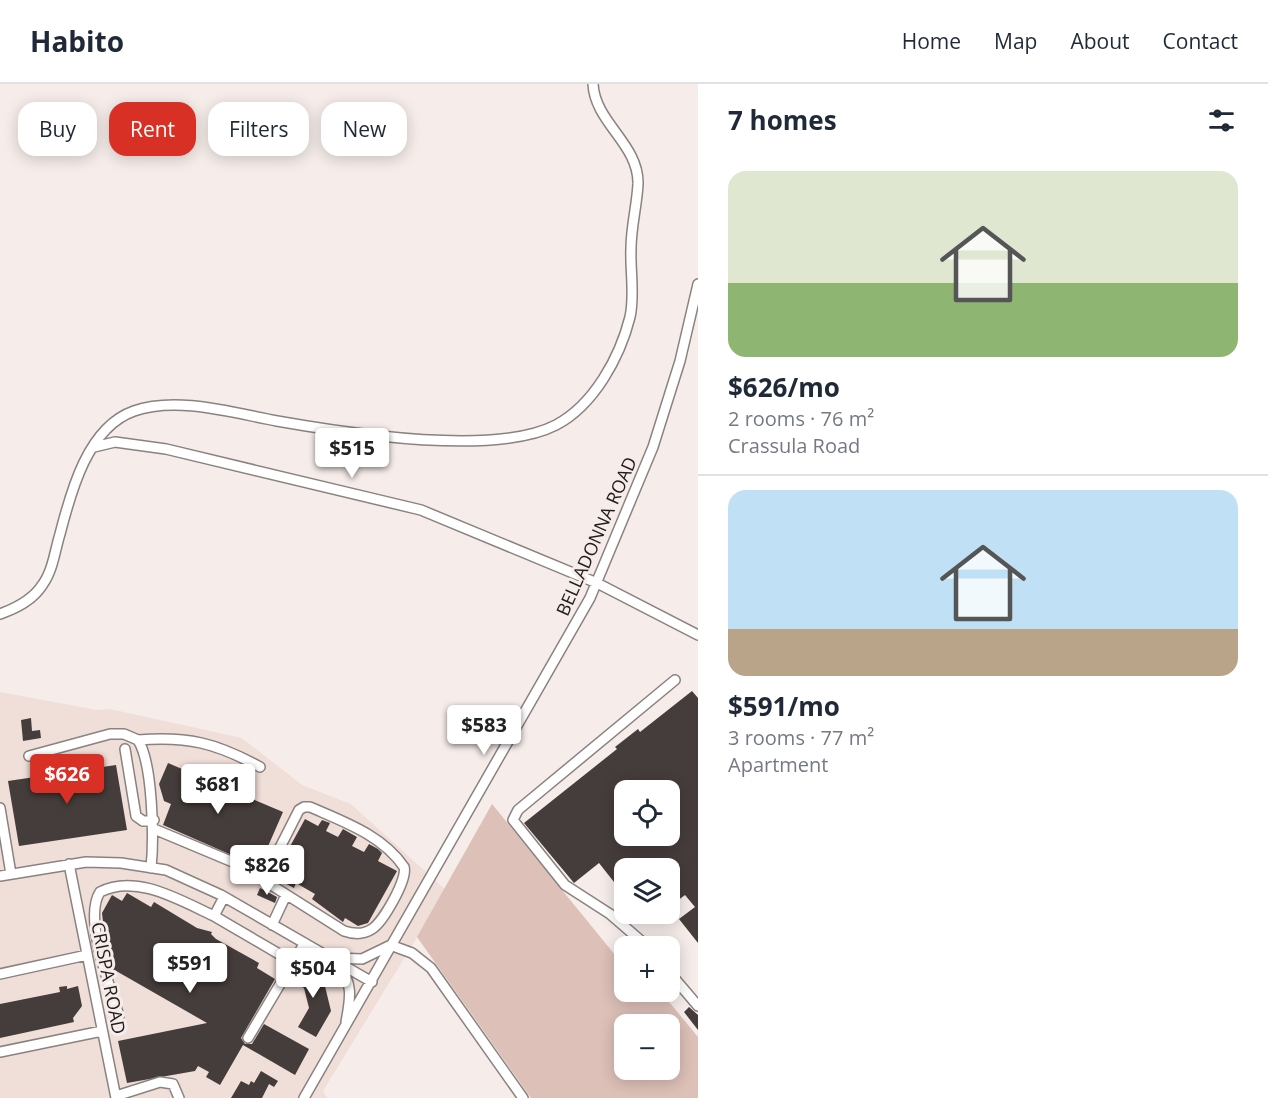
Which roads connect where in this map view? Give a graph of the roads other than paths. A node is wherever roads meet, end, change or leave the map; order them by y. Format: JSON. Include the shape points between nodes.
{"nodes":[{"id":1,"x":593,"y":84,"type":"edge"},
{"id":2,"x":698,"y":284,"type":"edge"},
{"id":3,"x":94,"y":447,"type":"junction"},
{"id":4,"x":597,"y":583,"type":"junction"},
{"id":5,"x":0,"y":614,"type":"edge"},
{"id":6,"x":698,"y":635,"type":"edge"},
{"id":7,"x":675,"y":680,"type":"dead end"},
{"id":8,"x":138,"y":740,"type":"junction"},
{"id":9,"x":125,"y":749,"type":"dead end"},
{"id":10,"x":29,"y":756,"type":"dead end"},
{"id":11,"x":260,"y":767,"type":"dead end"},
{"id":12,"x":0,"y":808,"type":"edge"},
{"id":13,"x":154,"y":825,"type":"junction"},
{"id":14,"x":4,"y":852,"type":"edge"},
{"id":15,"x":69,"y":864,"type":"junction"},
{"id":16,"x":152,"y":868,"type":"junction"},
{"id":17,"x":252,"y":870,"type":"dead end"},
{"id":18,"x":11,"y":874,"type":"junction"},
{"id":19,"x":0,"y":876,"type":"edge"},
{"id":20,"x":286,"y":895,"type":"junction"},
{"id":21,"x":224,"y":897,"type":"junction"},
{"id":22,"x":214,"y":916,"type":"junction"},
{"id":23,"x":272,"y":925,"type":"junction"},
{"id":24,"x":635,"y":936,"type":"edge"},
{"id":25,"x":304,"y":944,"type":"junction"},
{"id":26,"x":394,"y":944,"type":"junction"},
{"id":27,"x":279,"y":954,"type":"dead end"},
{"id":28,"x":87,"y":955,"type":"junction"},
{"id":29,"x":328,"y":957,"type":"junction"},
{"id":30,"x":0,"y":974,"type":"edge"},
{"id":31,"x":372,"y":982,"type":"junction"},
{"id":32,"x":680,"y":985,"type":"edge"},
{"id":33,"x":698,"y":1006,"type":"edge"},
{"id":34,"x":119,"y":1016,"type":"dead end"},
{"id":35,"x":344,"y":1031,"type":"junction"},
{"id":36,"x":102,"y":1032,"type":"junction"},
{"id":37,"x":248,"y":1038,"type":"dead end"},
{"id":38,"x":0,"y":1052,"type":"edge"},
{"id":39,"x":116,"y":1097,"type":"edge"},
{"id":40,"x":179,"y":1098,"type":"edge"},
{"id":41,"x":304,"y":1098,"type":"edge"},
{"id":42,"x":523,"y":1098,"type":"edge"}],
"edges":[{"from":1,"to":3,"type":"street","via":[[597,102],[637,170],[631,247],[632,306],[625,334],[592,395],[571,416],[524,435],[461,440],[341,432],[164,405],[124,415],[106,429]]},
{"from":2,"to":4,"type":"street","name":"BELLADONNA ROAD","via":[[680,361],[653,447]]},
{"from":3,"to":4,"type":"street","via":[[115,442],[166,449],[413,508]]},
{"from":3,"to":5,"type":"street","via":[[84,463],[62,524],[45,583],[25,602]]},
{"from":4,"to":6,"type":"street"},
{"from":4,"to":26,"type":"street","name":"BELLADONNA ROAD"},
{"from":7,"to":24,"type":"street","via":[[518,810],[513,820],[565,885]]},
{"from":8,"to":10,"type":"street","via":[[110,734]]},
{"from":8,"to":11,"type":"street","via":[[200,741]]},
{"from":8,"to":13,"type":"street"},
{"from":9,"to":13,"type":"street","via":[[136,816]]},
{"from":12,"to":14,"type":"street"},
{"from":13,"to":16,"type":"street"},
{"from":13,"to":17,"type":"street"},
{"from":14,"to":18,"type":"street"},
{"from":15,"to":16,"type":"street","via":[[121,863]]},
{"from":15,"to":18,"type":"street"},
{"from":15,"to":28,"type":"street","name":"CRISPA ROAD"},
{"from":16,"to":21,"type":"street","via":[[190,880]]},
{"from":18,"to":19,"type":"street"},
{"from":20,"to":20,"type":"street","via":[[268,883],[266,875],[304,807],[366,833],[399,860],[405,871],[380,921],[368,932],[344,931]]},
{"from":20,"to":23,"type":"street"},
{"from":21,"to":22,"type":"street"},
{"from":21,"to":23,"type":"street"},
{"from":22,"to":27,"type":"street"},
{"from":22,"to":34,"type":"street","via":[[136,886],[111,886],[100,892],[94,907],[101,956]]},
{"from":23,"to":25,"type":"street"},
{"from":25,"to":29,"type":"street"},
{"from":25,"to":37,"type":"street"},
{"from":26,"to":29,"type":"street","via":[[362,959]]},
{"from":26,"to":31,"type":"street","name":"BELLADONNA ROAD"},
{"from":26,"to":42,"type":"street","via":[[431,968]]},
{"from":28,"to":30,"type":"street"},
{"from":28,"to":36,"type":"street","name":"CRISPA ROAD"},
{"from":29,"to":31,"type":"street"},
{"from":29,"to":35,"type":"street","via":[[344,972],[350,990]]},
{"from":31,"to":35,"type":"street","name":"BELLADONNA ROAD"},
{"from":32,"to":33,"type":"street"},
{"from":35,"to":41,"type":"street","name":"BELLADONNA ROAD"},
{"from":36,"to":38,"type":"street"},
{"from":36,"to":39,"type":"street","name":"CRISPA ROAD"},
{"from":39,"to":40,"type":"street","via":[[160,1082],[173,1084]]}]}
